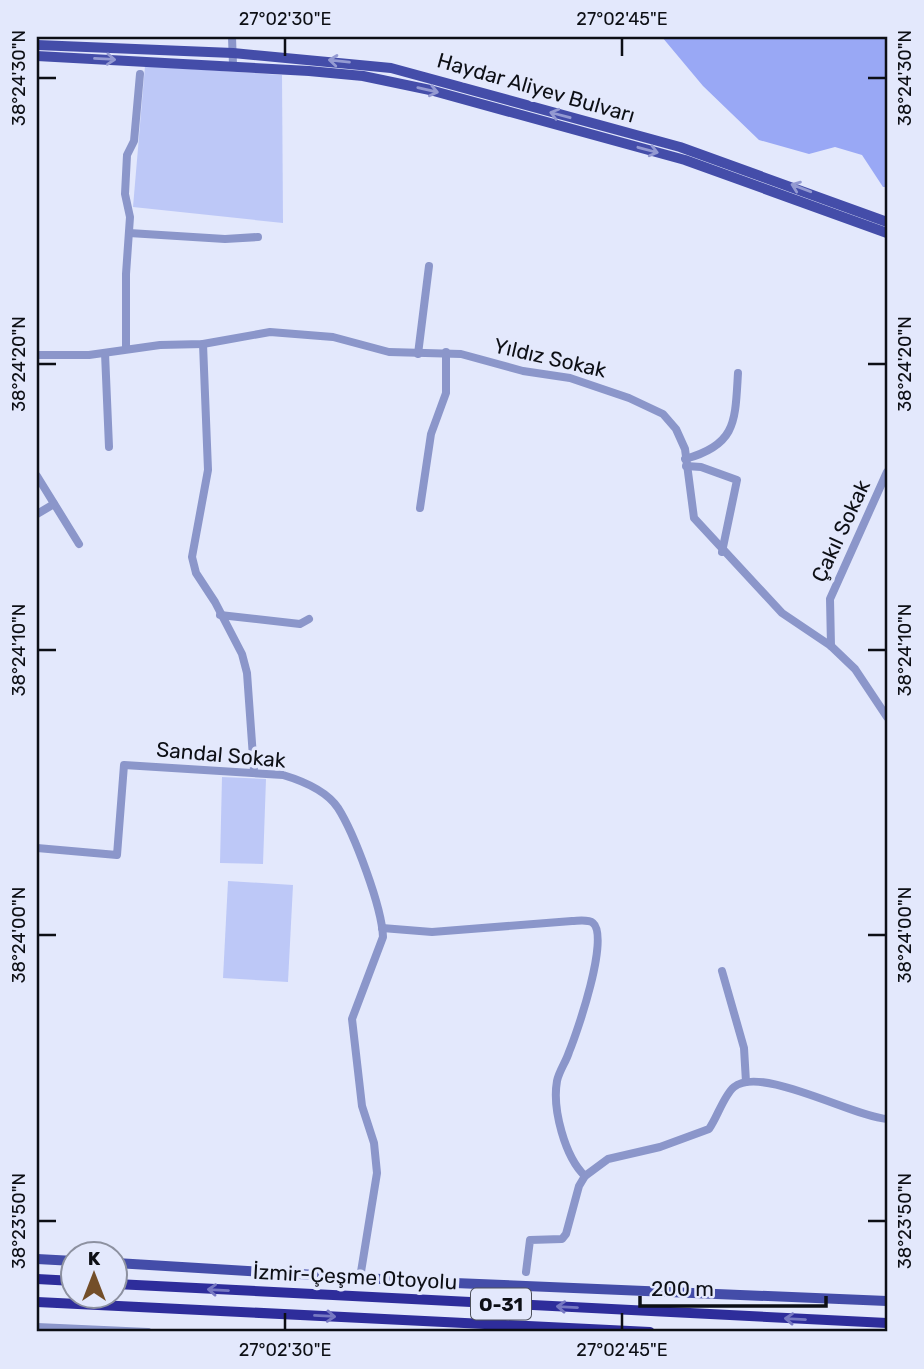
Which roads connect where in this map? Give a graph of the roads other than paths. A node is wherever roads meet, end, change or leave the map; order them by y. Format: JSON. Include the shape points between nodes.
{"nodes":[{"id":1,"x":232,"y":37,"type":"edge"},
{"id":2,"x":37,"y":45,"type":"edge"},
{"id":3,"x":233,"y":53,"type":"junction"},
{"id":4,"x":37,"y":56,"type":"edge"},
{"id":5,"x":233,"y":65,"type":"junction"},
{"id":6,"x":140,"y":74,"type":"dead end"},
{"id":7,"x":887,"y":222,"type":"edge"},
{"id":8,"x":129,"y":233,"type":"junction"},
{"id":9,"x":887,"y":233,"type":"edge"},
{"id":10,"x":258,"y":237,"type":"dead end"},
{"id":11,"x":429,"y":266,"type":"dead end"},
{"id":12,"x":203,"y":344,"type":"junction"},
{"id":13,"x":126,"y":349,"type":"junction"},
{"id":14,"x":446,"y":352,"type":"junction"},
{"id":15,"x":105,"y":353,"type":"junction"},
{"id":16,"x":418,"y":354,"type":"junction"},
{"id":17,"x":37,"y":355,"type":"edge"},
{"id":18,"x":738,"y":373,"type":"dead end"},
{"id":19,"x":109,"y":447,"type":"dead end"},
{"id":20,"x":686,"y":463,"type":"junction"},
{"id":21,"x":887,"y":472,"type":"edge"},
{"id":22,"x":37,"y":475,"type":"edge"},
{"id":23,"x":54,"y":504,"type":"junction"},
{"id":24,"x":420,"y":508,"type":"dead end"},
{"id":25,"x":37,"y":514,"type":"edge"},
{"id":26,"x":79,"y":544,"type":"dead end"},
{"id":27,"x":722,"y":552,"type":"junction"},
{"id":28,"x":220,"y":615,"type":"junction"},
{"id":29,"x":309,"y":618,"type":"dead end"},
{"id":30,"x":831,"y":646,"type":"junction"},
{"id":31,"x":887,"y":717,"type":"edge"},
{"id":32,"x":254,"y":771,"type":"junction"},
{"id":33,"x":37,"y":848,"type":"edge"},
{"id":34,"x":382,"y":928,"type":"junction"},
{"id":35,"x":722,"y":971,"type":"dead end"},
{"id":36,"x":746,"y":1082,"type":"junction"},
{"id":37,"x":887,"y":1119,"type":"edge"},
{"id":38,"x":585,"y":1176,"type":"junction"},
{"id":39,"x":37,"y":1259,"type":"edge"},
{"id":40,"x":60,"y":1260,"type":"edge"},
{"id":41,"x":130,"y":1264,"type":"edge"},
{"id":42,"x":526,"y":1272,"type":"dead end"},
{"id":43,"x":360,"y":1278,"type":"junction"},
{"id":44,"x":37,"y":1279,"type":"edge"},
{"id":45,"x":60,"y":1280,"type":"edge"},
{"id":46,"x":130,"y":1285,"type":"edge"},
{"id":47,"x":887,"y":1301,"type":"edge"},
{"id":48,"x":37,"y":1302,"type":"edge"},
{"id":49,"x":887,"y":1323,"type":"edge"},
{"id":50,"x":37,"y":1327,"type":"edge"},
{"id":51,"x":149,"y":1332,"type":"edge"},
{"id":52,"x":650,"y":1332,"type":"edge"}],
"edges":[{"from":1,"to":3,"type":"street"},
{"from":2,"to":3,"type":"main road","name":"Haydar Aliyev Bulvarı"},
{"from":3,"to":5,"type":"street"},
{"from":7,"to":3,"type":"main road","name":"Haydar Aliyev Bulvarı","one_way":true,"via":[[680,147],[459,85],[380,66]]},
{"from":4,"to":5,"type":"main road","name":"Haydar Aliyev Bulvarı","one_way":true},
{"from":5,"to":9,"type":"main road","name":"Haydar Aliyev Bulvarı","one_way":true,"via":[[362,76],[430,90],[697,164]]},
{"from":6,"to":8,"type":"street","via":[[134,141],[127,155]]},
{"from":8,"to":10,"type":"street"},
{"from":8,"to":13,"type":"street"},
{"from":11,"to":16,"type":"street"},
{"from":12,"to":13,"type":"street","name":"Yıldız Sokak"},
{"from":12,"to":16,"type":"street","name":"Yıldız Sokak","via":[[270,332],[333,337],[389,352]]},
{"from":12,"to":28,"type":"street","via":[[208,470],[192,558]]},
{"from":13,"to":15,"type":"street","name":"Yıldız Sokak"},
{"from":14,"to":16,"type":"street","name":"Yıldız Sokak"},
{"from":14,"to":20,"type":"street","name":"Yıldız Sokak","via":[[570,378],[649,407],[676,429]]},
{"from":14,"to":24,"type":"street","via":[[446,393],[431,434]]},
{"from":15,"to":17,"type":"street","name":"Yıldız Sokak"},
{"from":15,"to":19,"type":"street"},
{"from":18,"to":20,"type":"street","via":[[735,419],[724,441]]},
{"from":20,"to":27,"type":"street","name":"Yıldız Sokak","via":[[694,519]]},
{"from":20,"to":27,"type":"street","via":[[737,480]]},
{"from":21,"to":30,"type":"street","name":"Çakıl Sokak","via":[[830,598]]},
{"from":22,"to":23,"type":"street"},
{"from":23,"to":25,"type":"street"},
{"from":23,"to":26,"type":"street"},
{"from":27,"to":30,"type":"street","name":"Yıldız Sokak","via":[[782,613]]},
{"from":28,"to":29,"type":"street","via":[[299,624]]},
{"from":28,"to":32,"type":"street","via":[[247,673]]},
{"from":30,"to":31,"type":"street","name":"Yıldız Sokak","via":[[855,669]]},
{"from":32,"to":33,"type":"street","name":"Sandal Sokak","via":[[124,765],[117,855]]},
{"from":32,"to":34,"type":"street","name":"Sandal Sokak","via":[[304,781],[338,808],[373,892]]},
{"from":34,"to":38,"type":"street","via":[[432,932],[572,921],[594,924],[597,934],[590,992],[557,1078],[555,1100],[574,1161]]},
{"from":34,"to":43,"type":"street","name":"Sandal Sokak","via":[[383,937],[352,1019],[362,1106],[374,1143],[377,1173]]},
{"from":35,"to":36,"type":"street","via":[[744,1048]]},
{"from":36,"to":37,"type":"street","via":[[773,1084]]},
{"from":36,"to":38,"type":"street","via":[[733,1087],[709,1129],[608,1159]]},
{"from":38,"to":42,"type":"street","via":[[566,1234],[562,1239],[530,1240]]},
{"from":39,"to":40,"type":"main road"},
{"from":41,"to":43,"type":"main road"},
{"from":43,"to":47,"type":"main road"},
{"from":44,"to":45,"type":"highway"},
{"from":49,"to":46,"type":"highway","name":"İzmir-Çeşme Otoyolu","number":"O-31","one_way":true},
{"from":48,"to":52,"type":"highway","name":"İzmir-Çeşme Otoyolu","number":"O-31","one_way":true},
{"from":50,"to":51,"type":"street"}]}
